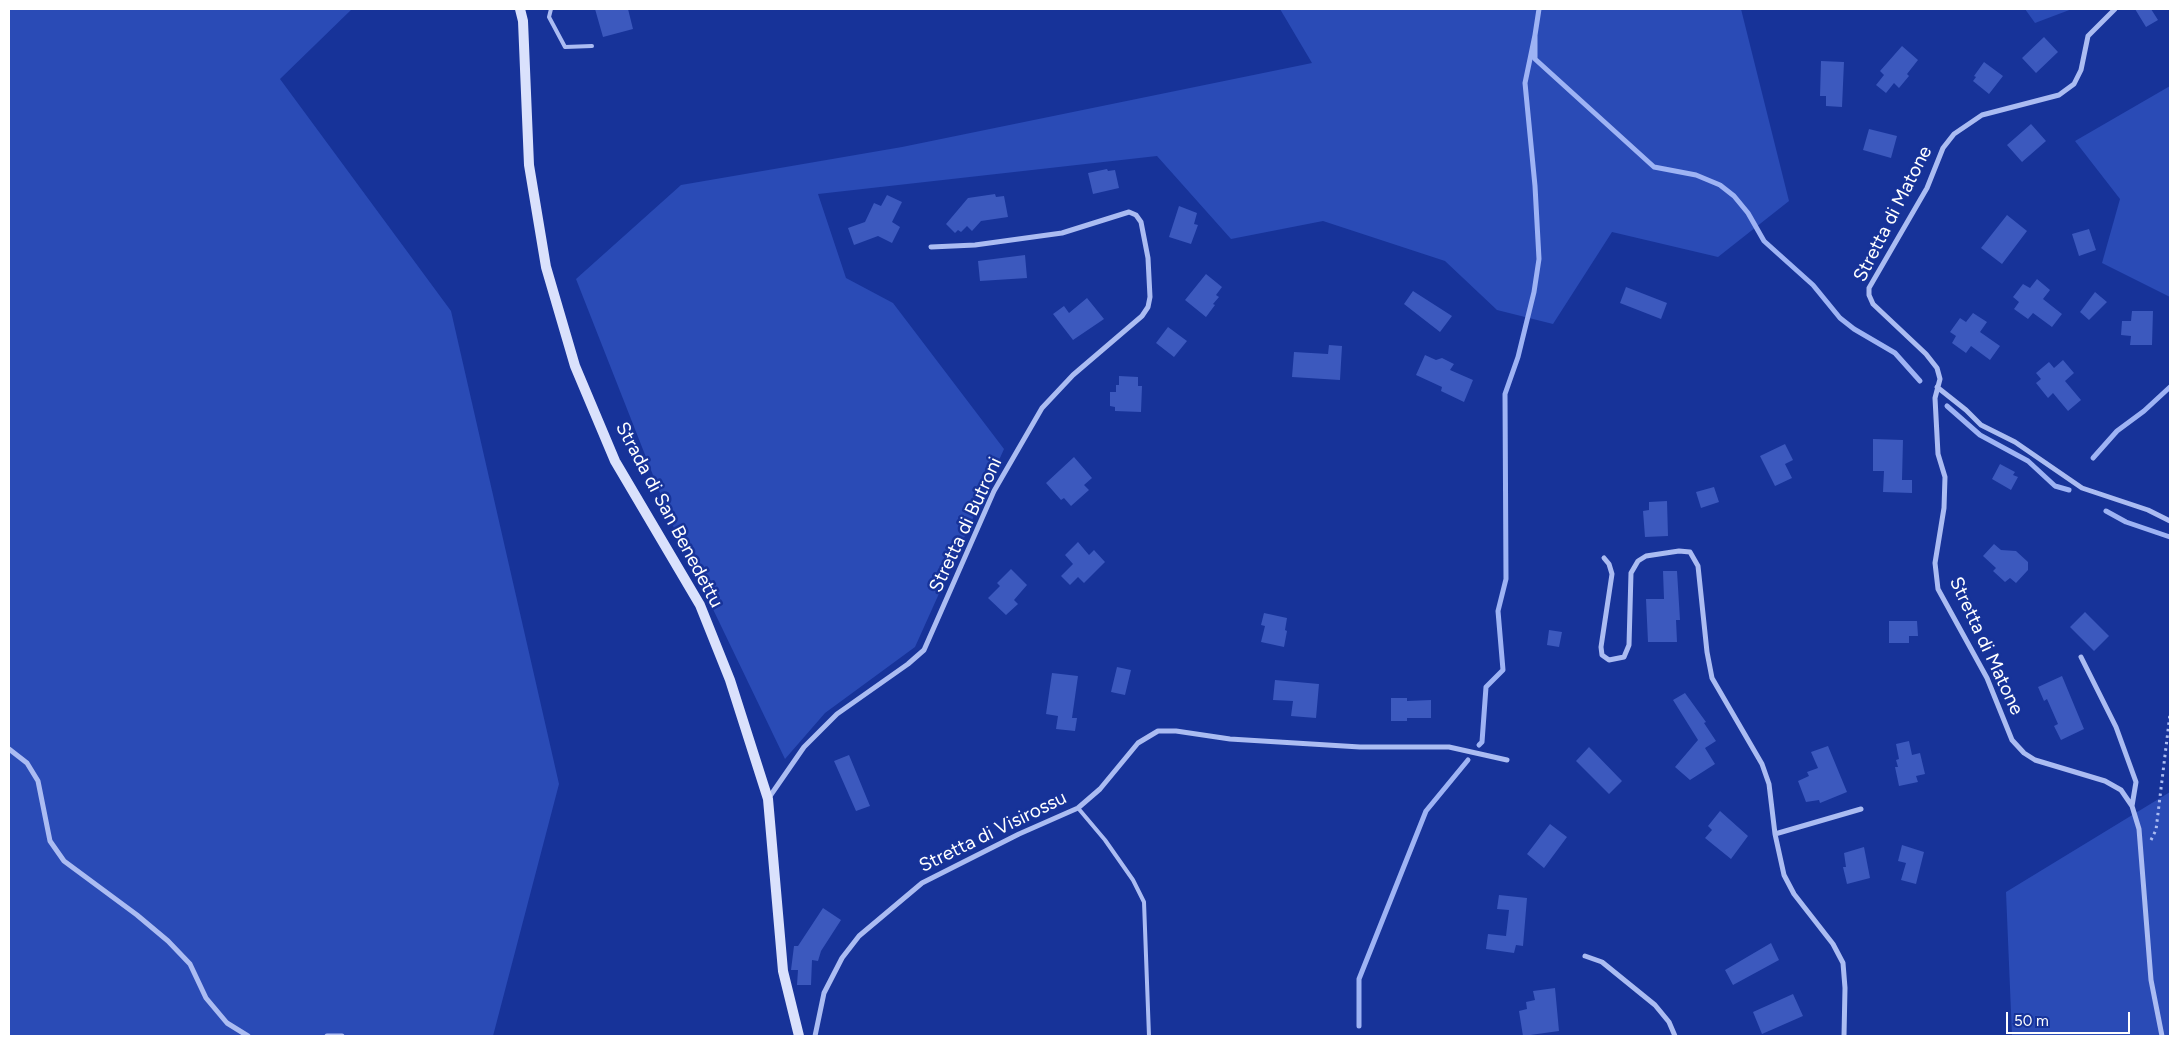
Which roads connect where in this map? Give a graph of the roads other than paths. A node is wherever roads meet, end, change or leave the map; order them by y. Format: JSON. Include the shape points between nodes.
{"nodes":[{"id":1,"x":520,"y":9,"type":"edge"},
{"id":2,"x":551,"y":9,"type":"edge"},
{"id":3,"x":2115,"y":9,"type":"edge"},
{"id":4,"x":592,"y":46,"type":"dead end"},
{"id":5,"x":931,"y":247,"type":"dead end"},
{"id":6,"x":1937,"y":387,"type":"junction"},
{"id":7,"x":2170,"y":521,"type":"edge"},
{"id":8,"x":1604,"y":558,"type":"dead end"},
{"id":9,"x":2081,"y":656,"type":"dead end"},
{"id":10,"x":9,"y":749,"type":"edge"},
{"id":11,"x":1507,"y":760,"type":"dead end"},
{"id":12,"x":768,"y":799,"type":"junction"},
{"id":13,"x":2132,"y":806,"type":"junction"},
{"id":14,"x":1078,"y":808,"type":"junction"},
{"id":15,"x":1861,"y":809,"type":"dead end"},
{"id":16,"x":1775,"y":834,"type":"junction"},
{"id":17,"x":1585,"y":956,"type":"dead end"},
{"id":18,"x":248,"y":1036,"type":"edge"},
{"id":19,"x":327,"y":1036,"type":"edge"},
{"id":20,"x":342,"y":1036,"type":"edge"},
{"id":21,"x":799,"y":1036,"type":"edge"},
{"id":22,"x":815,"y":1036,"type":"edge"},
{"id":23,"x":1149,"y":1036,"type":"edge"},
{"id":24,"x":1674,"y":1036,"type":"edge"},
{"id":25,"x":1844,"y":1036,"type":"edge"},
{"id":26,"x":2162,"y":1036,"type":"edge"}],
"edges":[{"from":1,"to":12,"type":"street","name":"Strada di San Benedettu","via":[[529,165],[546,267],[575,366],[615,462],[700,606],[730,680]]},
{"from":2,"to":4,"type":"lane","via":[[549,17],[565,47]]},
{"from":3,"to":6,"type":"street","name":"Stretta di Matone","via":[[2088,36],[2081,70],[2074,84],[2059,96],[1982,115],[1954,134],[1943,148],[1928,188],[1869,288],[1873,304],[1937,368],[1940,379]]},
{"from":5,"to":12,"type":"street","name":"Stretta di Butroni","via":[[1062,234],[1129,212],[1141,222],[1148,258],[1148,307],[1142,316],[1073,375],[1042,408],[994,491],[924,650],[836,714],[804,747]]},
{"from":6,"to":7,"type":"street","via":[[1981,425],[2015,442],[2082,488],[2148,510]]},
{"from":6,"to":13,"type":"street","name":"Stretta di Matone","via":[[1938,454],[1945,478],[1944,508],[1935,563],[1938,589],[1987,678],[2012,740],[2035,760],[2105,781],[2121,790]]},
{"from":8,"to":16,"type":"street","via":[[1610,564],[1612,574],[1601,647],[1602,655],[1609,660],[1624,657],[1629,645],[1631,573],[1638,561],[1646,556],[1690,552],[1698,566],[1712,678],[1762,764],[1769,784]]},
{"from":9,"to":13,"type":"street","via":[[2116,727],[2136,782]]},
{"from":10,"to":18,"type":"street","via":[[27,763],[38,781],[50,841],[64,861],[168,940],[190,964],[206,998],[227,1024]]},
{"from":11,"to":14,"type":"street","name":"Stretta di Visirossu","via":[[1449,747],[1360,747],[1158,731],[1138,743],[1100,789]]},
{"from":12,"to":21,"type":"street","name":"Strada di San Benedettu","via":[[783,971]]},
{"from":13,"to":26,"type":"street","name":"Stretta di Matone","via":[[2139,829],[2152,980]]},
{"from":14,"to":22,"type":"street","name":"Stretta di Visirossu","via":[[922,883],[859,936],[842,958],[824,993]]},
{"from":14,"to":23,"type":"lane","via":[[1105,840],[1144,902]]},
{"from":15,"to":16,"type":"street"},
{"from":16,"to":25,"type":"street","via":[[1784,875],[1794,894],[1833,944],[1843,963]]},
{"from":17,"to":24,"type":"street","via":[[1602,962],[1656,1004],[1669,1022]]},
{"from":19,"to":20,"type":"street"}]}
